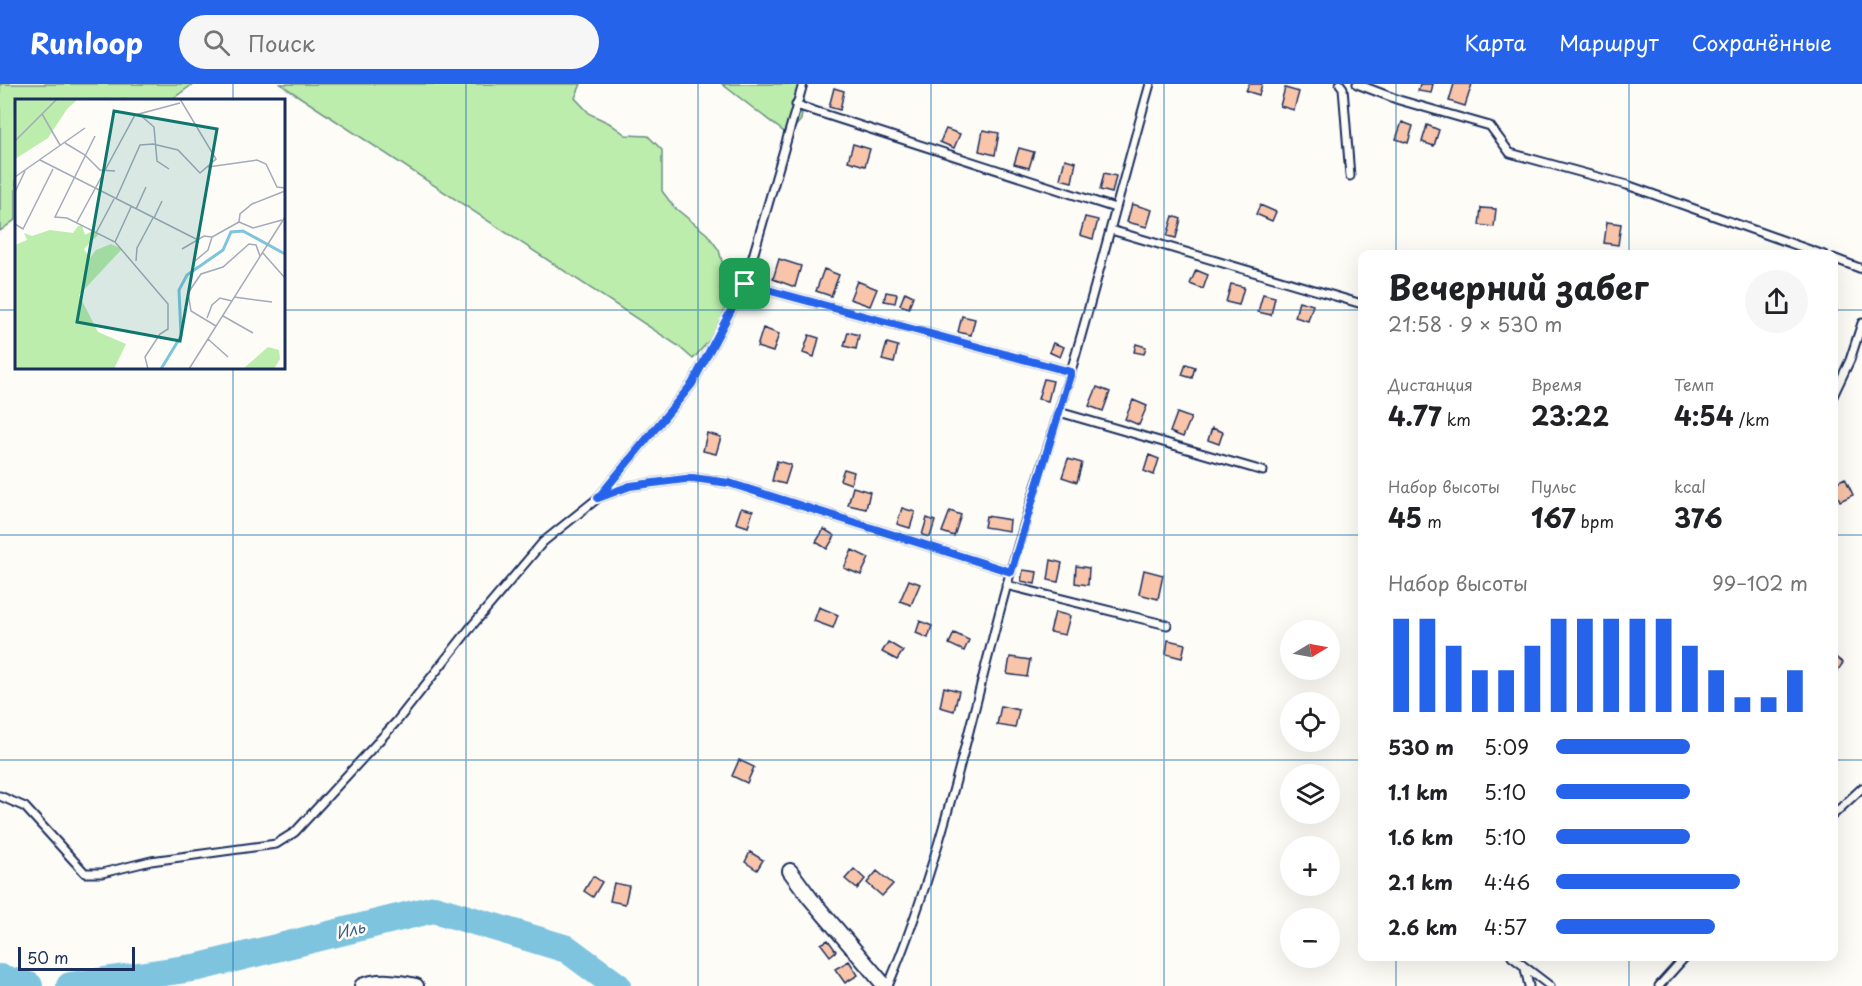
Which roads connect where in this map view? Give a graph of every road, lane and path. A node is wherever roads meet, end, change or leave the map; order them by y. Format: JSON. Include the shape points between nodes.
{"nodes":[{"id":1,"x":803,"y":84,"type":"edge"},
{"id":2,"x":1150,"y":84,"type":"edge"},
{"id":3,"x":1340,"y":84,"type":"edge"},
{"id":4,"x":1357,"y":84,"type":"edge"},
{"id":5,"x":796,"y":105,"type":"junction"},
{"id":6,"x":1350,"y":176,"type":"dead end"},
{"id":7,"x":1115,"y":208,"type":"junction"},
{"id":8,"x":1111,"y":230,"type":"junction"},
{"id":9,"x":1810,"y":250,"type":"edge"},
{"id":10,"x":1838,"y":260,"type":"edge"},
{"id":11,"x":1862,"y":269,"type":"edge"},
{"id":12,"x":745,"y":284,"type":"junction"},
{"id":13,"x":1358,"y":303,"type":"edge"},
{"id":14,"x":1862,"y":323,"type":"edge"},
{"id":15,"x":1071,"y":372,"type":"junction"},
{"id":16,"x":1838,"y":385,"type":"edge"},
{"id":17,"x":1059,"y":412,"type":"junction"},
{"id":18,"x":1263,"y":471,"type":"dead end"},
{"id":19,"x":598,"y":498,"type":"junction"},
{"id":20,"x":1011,"y":572,"type":"junction"},
{"id":21,"x":1006,"y":585,"type":"junction"},
{"id":22,"x":1167,"y":625,"type":"dead end"},
{"id":23,"x":1862,"y":788,"type":"edge"},
{"id":24,"x":0,"y":796,"type":"edge"},
{"id":25,"x":1838,"y":810,"type":"edge"},
{"id":26,"x":790,"y":871,"type":"dead end"},
{"id":27,"x":1516,"y":961,"type":"edge"},
{"id":28,"x":1681,"y":961,"type":"edge"},
{"id":29,"x":1525,"y":969,"type":"junction"},
{"id":30,"x":362,"y":986,"type":"edge"},
{"id":31,"x":416,"y":986,"type":"edge"},
{"id":32,"x":887,"y":986,"type":"edge"},
{"id":33,"x":1528,"y":986,"type":"edge"},
{"id":34,"x":1550,"y":986,"type":"edge"},
{"id":35,"x":1659,"y":986,"type":"edge"}],
"edges":[{"from":1,"to":5,"type":"lane"},
{"from":2,"to":7,"type":"lane"},
{"from":3,"to":6,"type":"lane"},
{"from":4,"to":9,"type":"lane","via":[[1490,126],[1510,153],[1627,185]]},
{"from":5,"to":7,"type":"lane"},
{"from":5,"to":12,"type":"lane"},
{"from":7,"to":8,"type":"lane"},
{"from":8,"to":13,"type":"lane"},
{"from":8,"to":15,"type":"lane"},
{"from":10,"to":11,"type":"lane"},
{"from":12,"to":15,"type":"lane"},
{"from":12,"to":19,"type":"lane","via":[[692,384]]},
{"from":14,"to":16,"type":"lane"},
{"from":15,"to":17,"type":"lane"},
{"from":17,"to":18,"type":"lane"},
{"from":17,"to":20,"type":"lane"},
{"from":19,"to":20,"type":"lane","via":[[630,486],[693,478],[729,483]]},
{"from":19,"to":24,"type":"lane","via":[[543,542],[397,721],[295,832],[276,844],[85,873],[25,807]]},
{"from":20,"to":21,"type":"lane"},
{"from":21,"to":22,"type":"lane"},
{"from":21,"to":32,"type":"lane","via":[[931,867],[906,944]]},
{"from":23,"to":25,"type":"lane"},
{"from":26,"to":32,"type":"street"},
{"from":27,"to":29,"type":"lane"},
{"from":28,"to":35,"type":"lane"},
{"from":29,"to":33,"type":"lane"},
{"from":29,"to":34,"type":"lane"},
{"from":30,"to":31,"type":"street","via":[[370,982],[398,982]]}]}
